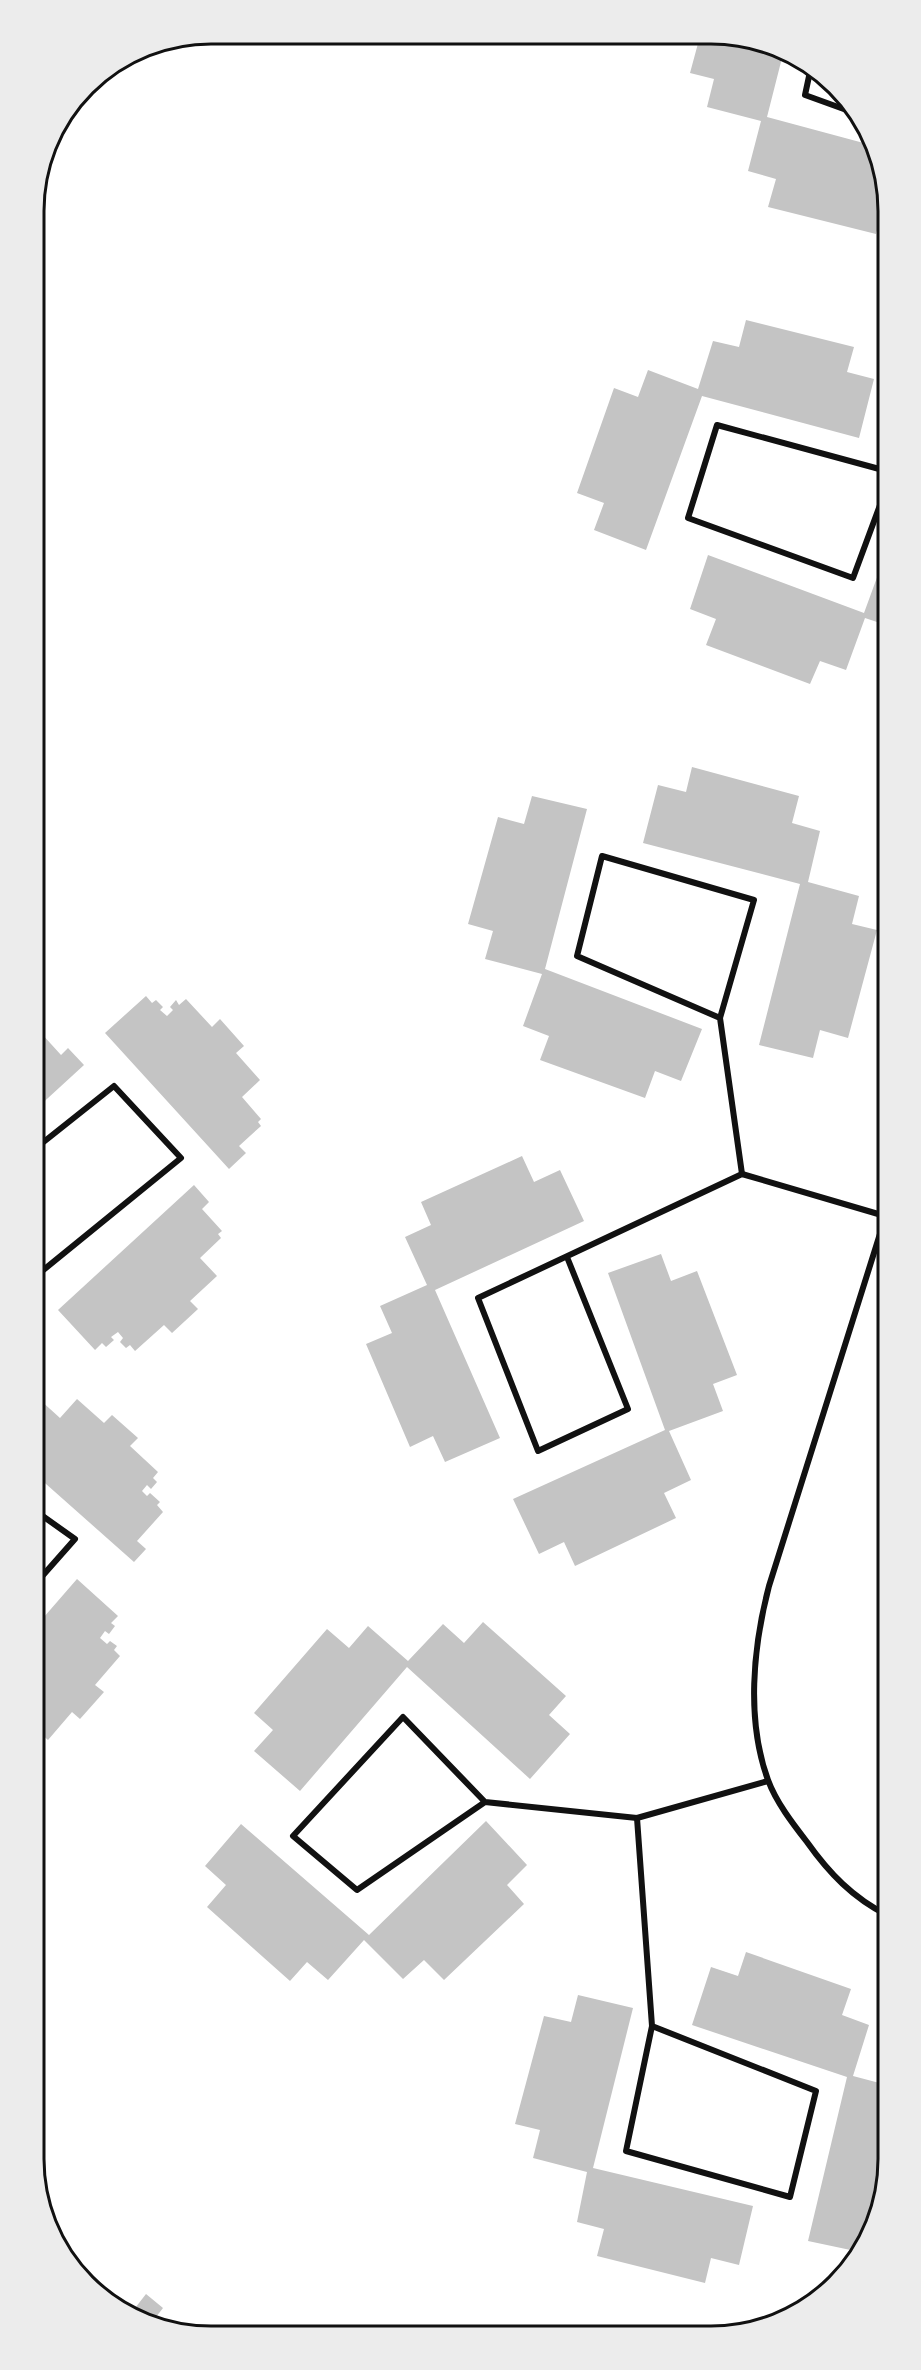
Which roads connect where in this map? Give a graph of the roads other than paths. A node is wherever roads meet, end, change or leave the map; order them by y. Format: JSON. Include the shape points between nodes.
{"nodes":[{"id":1,"x":809,"y":76,"type":"edge"},
{"id":2,"x":843,"y":109,"type":"edge"},
{"id":3,"x":878,"y":469,"type":"edge"},
{"id":4,"x":878,"y":511,"type":"edge"},
{"id":5,"x":720,"y":1018,"type":"junction"},
{"id":6,"x":44,"y":1142,"type":"edge"},
{"id":7,"x":742,"y":1174,"type":"junction"},
{"id":8,"x":877,"y":1215,"type":"edge"},
{"id":9,"x":877,"y":1241,"type":"edge"},
{"id":10,"x":567,"y":1257,"type":"junction"},
{"id":11,"x":43,"y":1270,"type":"edge"},
{"id":12,"x":43,"y":1516,"type":"edge"},
{"id":13,"x":43,"y":1575,"type":"edge"},
{"id":14,"x":768,"y":1781,"type":"junction"},
{"id":15,"x":485,"y":1802,"type":"junction"},
{"id":16,"x":637,"y":1818,"type":"junction"},
{"id":17,"x":877,"y":1909,"type":"edge"},
{"id":18,"x":652,"y":2026,"type":"junction"}],
"edges":[{"from":1,"to":2,"type":"street","via":[[805,96]]},
{"from":3,"to":4,"type":"street","via":[[717,425],[688,519],[853,578]]},
{"from":5,"to":5,"type":"street","via":[[577,956],[602,856],[754,900]]},
{"from":5,"to":7,"type":"street"},
{"from":6,"to":11,"type":"street","via":[[114,1086],[181,1158]]},
{"from":7,"to":8,"type":"street"},
{"from":7,"to":10,"type":"street"},
{"from":9,"to":14,"type":"street","via":[[762,1611],[754,1677],[757,1730]]},
{"from":10,"to":10,"type":"street","via":[[478,1298],[538,1451],[627,1409]]},
{"from":12,"to":13,"type":"street","via":[[75,1539]]},
{"from":14,"to":16,"type":"street"},
{"from":14,"to":17,"type":"street","via":[[824,1866],[850,1893]]},
{"from":15,"to":15,"type":"street","via":[[357,1890],[293,1836],[403,1717]]},
{"from":15,"to":16,"type":"street"},
{"from":16,"to":18,"type":"street"},
{"from":18,"to":18,"type":"street","via":[[626,2151],[790,2197],[816,2091]]}]}
